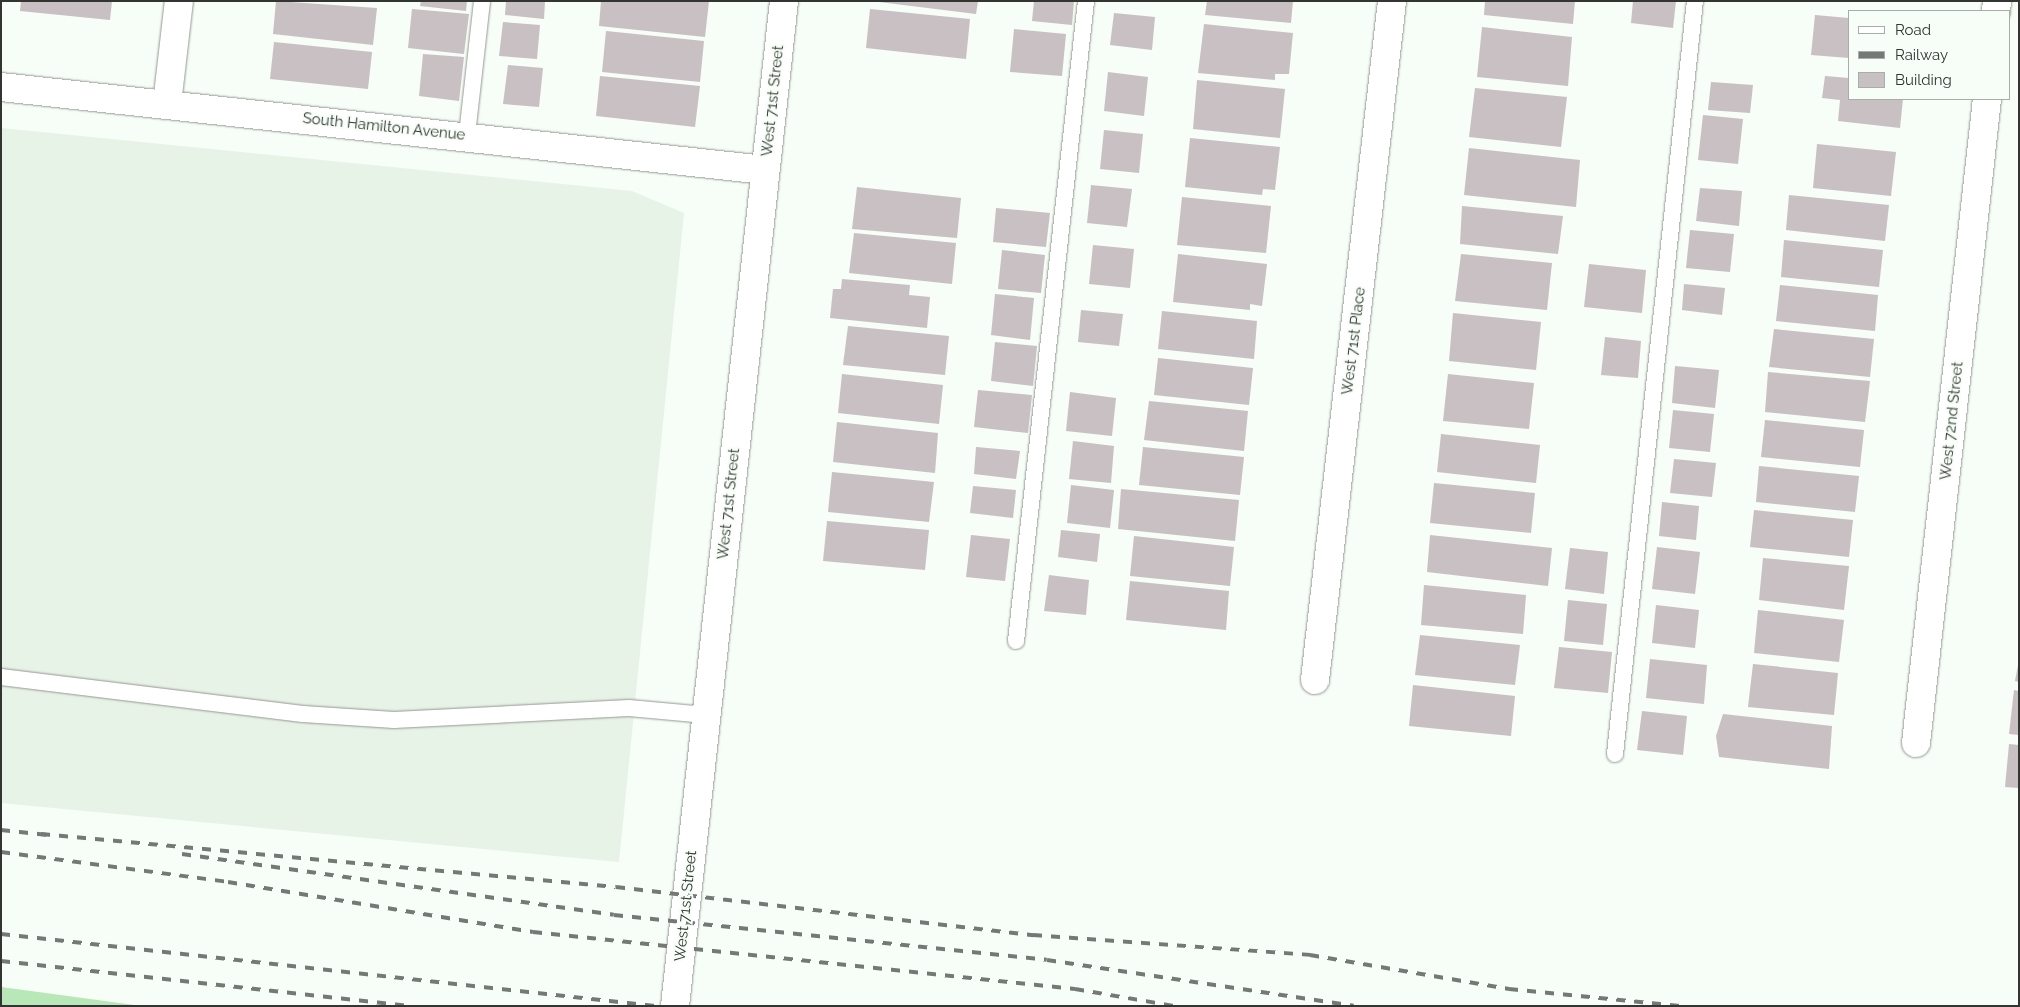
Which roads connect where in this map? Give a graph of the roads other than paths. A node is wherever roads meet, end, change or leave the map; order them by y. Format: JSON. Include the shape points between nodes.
{"nodes":[{"id":1,"x":179,"y":1,"type":"edge"},
{"id":2,"x":482,"y":1,"type":"edge"},
{"id":3,"x":784,"y":1,"type":"edge"},
{"id":4,"x":1086,"y":1,"type":"edge"},
{"id":5,"x":1392,"y":1,"type":"edge"},
{"id":6,"x":1694,"y":1,"type":"edge"},
{"id":7,"x":1,"y":87,"type":"edge"},
{"id":8,"x":1987,"y":100,"type":"edge"},
{"id":9,"x":168,"y":104,"type":"junction"},
{"id":10,"x":467,"y":135,"type":"junction"},
{"id":11,"x":766,"y":170,"type":"junction"},
{"id":12,"x":1016,"y":640,"type":"dead end"},
{"id":13,"x":1,"y":676,"type":"edge"},
{"id":14,"x":1315,"y":680,"type":"dead end"},
{"id":15,"x":706,"y":715,"type":"junction"},
{"id":16,"x":1916,"y":743,"type":"dead end"},
{"id":17,"x":1615,"y":754,"type":"dead end"},
{"id":18,"x":675,"y":1006,"type":"edge"}],
"edges":[{"from":1,"to":9,"type":"street"},
{"from":2,"to":10,"type":"lane"},
{"from":3,"to":11,"type":"street","name":"West 71st Street"},
{"from":4,"to":12,"type":"lane"},
{"from":5,"to":14,"type":"street","name":"West 71st Place"},
{"from":6,"to":17,"type":"lane"},
{"from":7,"to":9,"type":"street","name":"South Hamilton Avenue"},
{"from":8,"to":16,"type":"street","name":"West 72nd Street"},
{"from":9,"to":10,"type":"street","name":"South Hamilton Avenue"},
{"from":10,"to":11,"type":"street","name":"South Hamilton Avenue"},
{"from":11,"to":15,"type":"street","name":"West 71st Street"},
{"from":13,"to":15,"type":"lane","via":[[303,714],[394,720],[629,708]]},
{"from":15,"to":18,"type":"street","name":"West 71st Street"}]}
